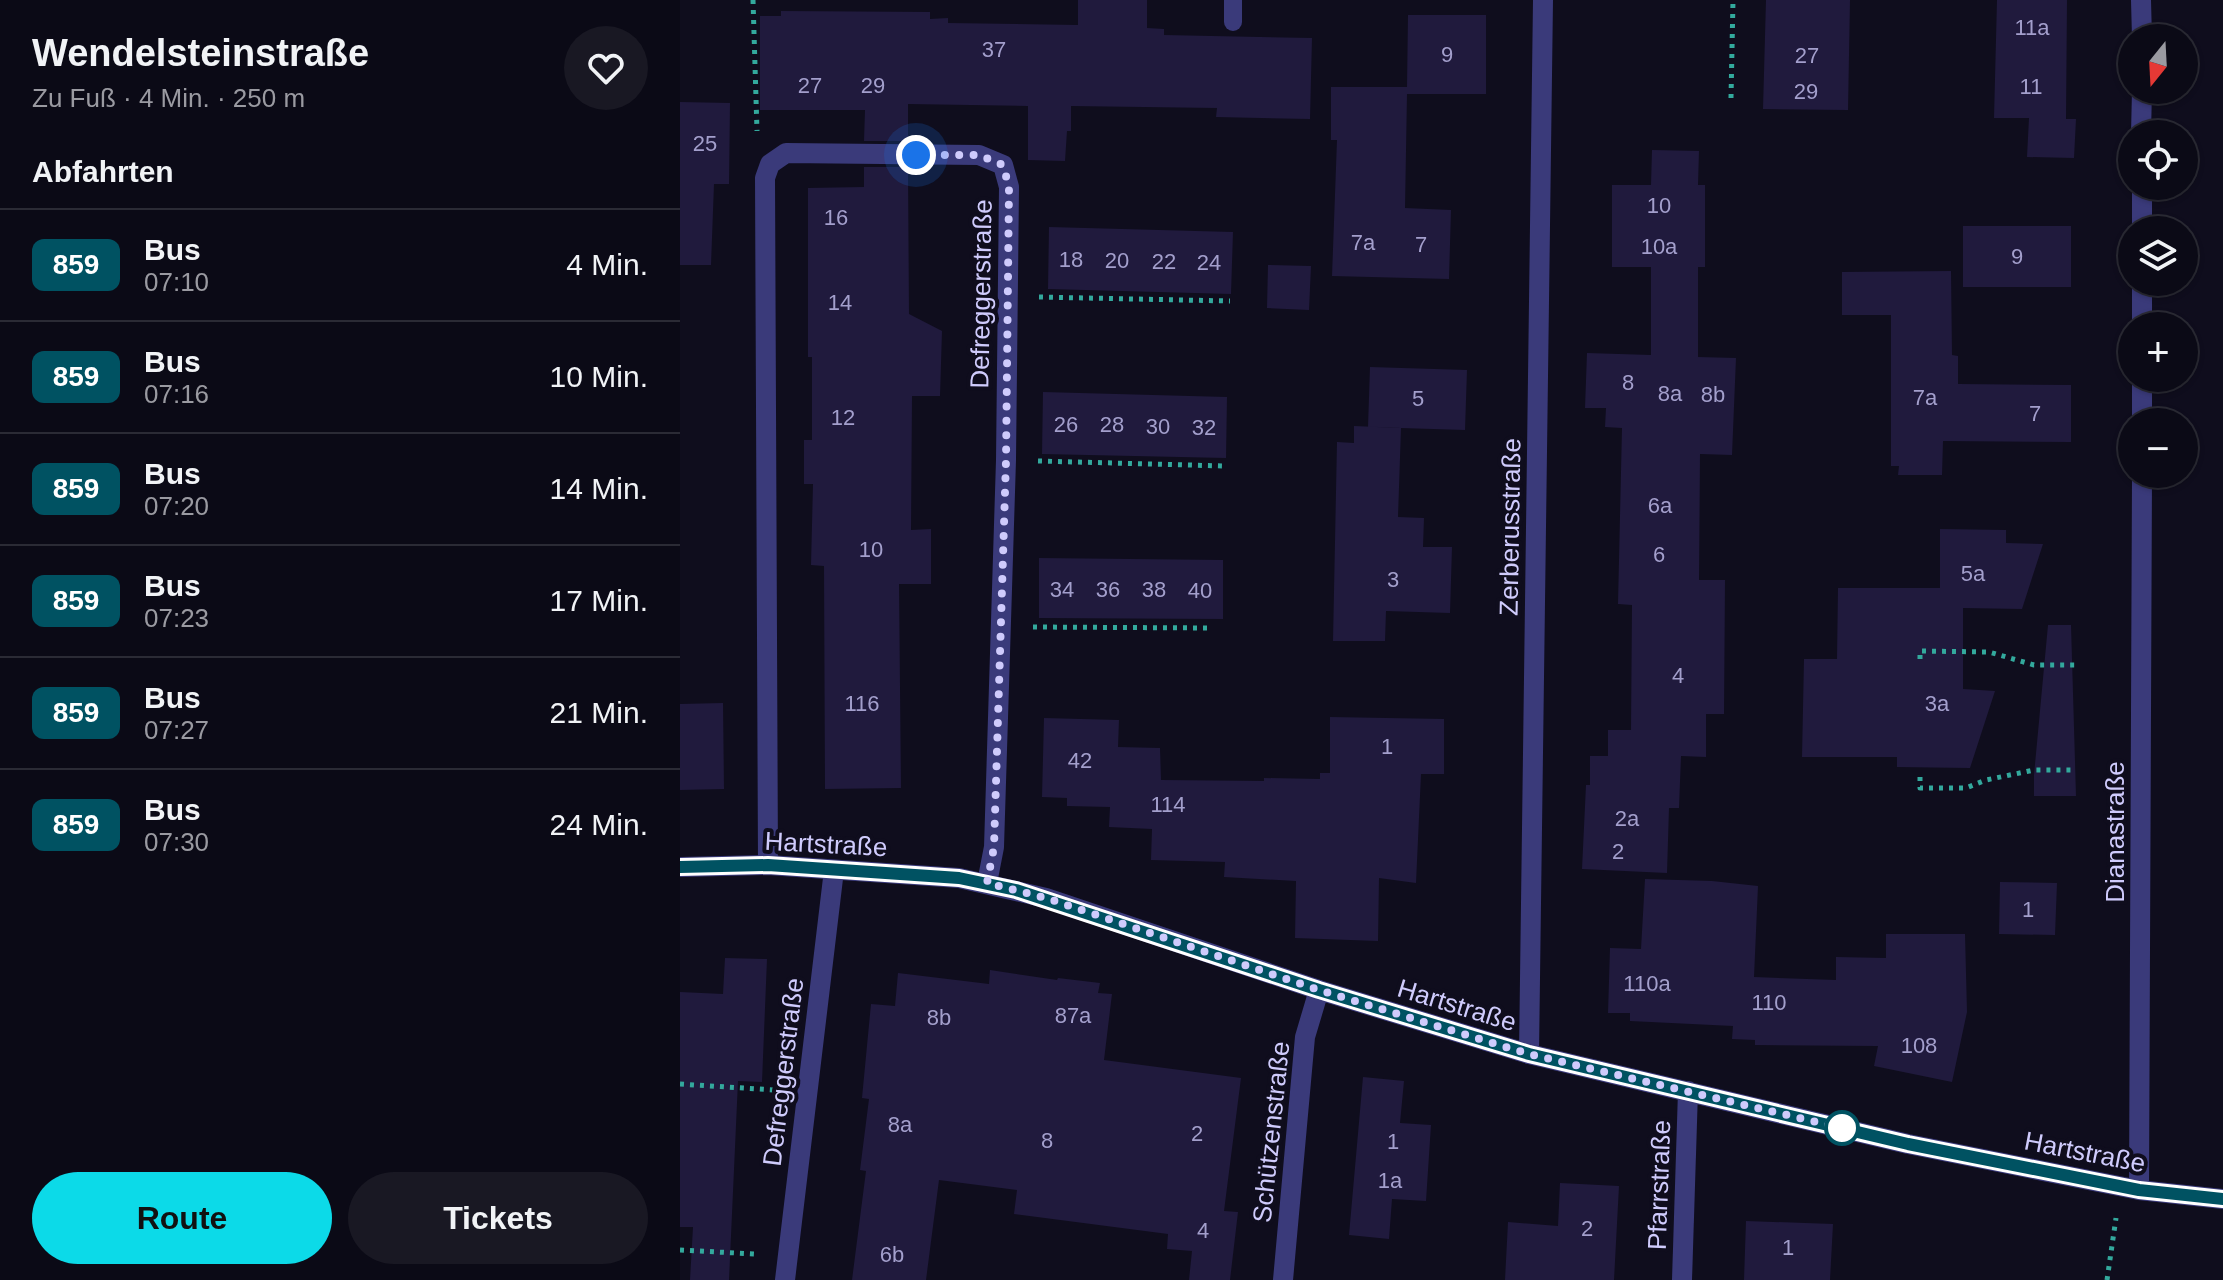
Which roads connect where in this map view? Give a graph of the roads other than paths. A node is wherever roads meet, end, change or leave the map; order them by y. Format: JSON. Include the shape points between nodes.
{"nodes":[{"id":1,"x":1233,"y":0,"type":"edge"},
{"id":2,"x":1543,"y":0,"type":"edge"},
{"id":3,"x":2141,"y":0,"type":"edge"},
{"id":4,"x":1233,"y":22,"type":"dead end"},
{"id":5,"x":2142,"y":24,"type":"edge"},
{"id":6,"x":2142,"y":488,"type":"edge"},
{"id":7,"x":768,"y":865,"type":"junction"},
{"id":8,"x":680,"y":867,"type":"edge"},
{"id":9,"x":834,"y":870,"type":"junction"},
{"id":10,"x":987,"y":883,"type":"junction"},
{"id":11,"x":1319,"y":990,"type":"junction"},
{"id":12,"x":1529,"y":1054,"type":"junction"},
{"id":13,"x":1688,"y":1091,"type":"junction"},
{"id":14,"x":2130,"y":1188,"type":"junction"},
{"id":15,"x":2223,"y":1199,"type":"edge"},
{"id":16,"x":785,"y":1280,"type":"edge"},
{"id":17,"x":1283,"y":1280,"type":"edge"},
{"id":18,"x":1682,"y":1280,"type":"edge"}],
"edges":[{"from":1,"to":4,"type":"lane"},
{"from":2,"to":12,"type":"street","name":"Zerberusstraße"},
{"from":3,"to":5,"type":"street"},
{"from":6,"to":14,"type":"street","name":"Dianastraße"},
{"from":7,"to":8,"type":"street","name":"Hartstraße"},
{"from":7,"to":9,"type":"street","name":"Hartstraße"},
{"from":7,"to":10,"type":"street","name":"Defreggerstraße","via":[[765,178],[770,164],[786,153],[979,155],[1003,165],[1009,187],[1001,627],[994,847]]},
{"from":9,"to":10,"type":"street","name":"Hartstraße"},
{"from":9,"to":16,"type":"street","name":"Defreggerstraße"},
{"from":10,"to":11,"type":"street","name":"Hartstraße"},
{"from":11,"to":12,"type":"street","name":"Hartstraße"},
{"from":11,"to":17,"type":"street","name":"Schützenstraße","via":[[1305,1037]]},
{"from":12,"to":13,"type":"street","name":"Hartstraße"},
{"from":13,"to":14,"type":"street","name":"Hartstraße","via":[[1908,1144]]},
{"from":13,"to":18,"type":"street","name":"Pfarrstraße"},
{"from":14,"to":15,"type":"street","name":"Hartstraße"}]}
